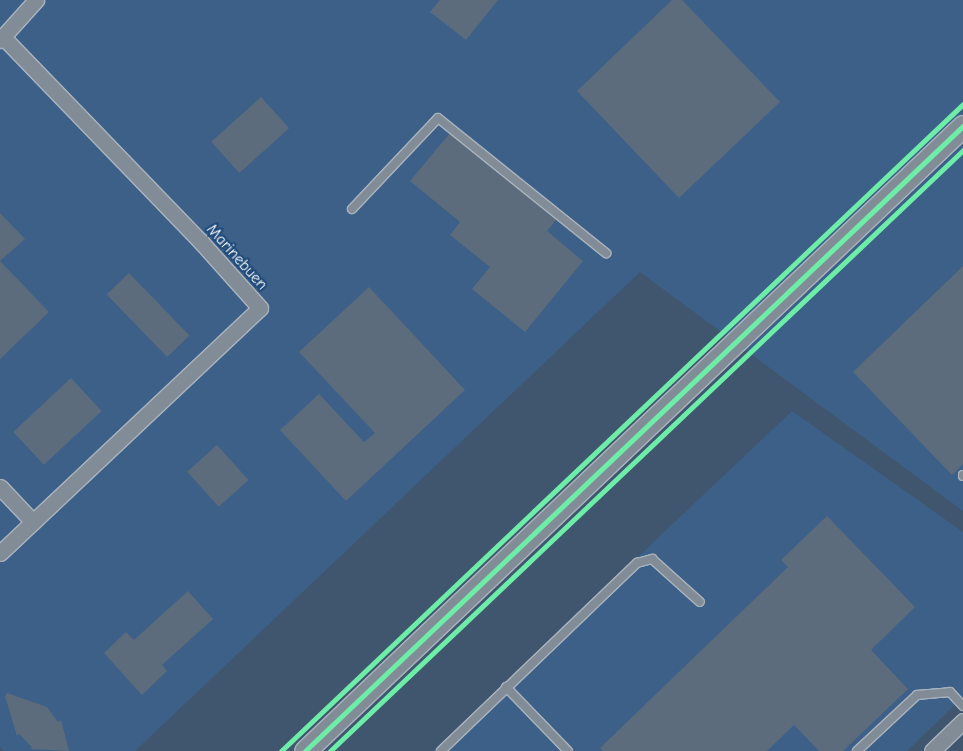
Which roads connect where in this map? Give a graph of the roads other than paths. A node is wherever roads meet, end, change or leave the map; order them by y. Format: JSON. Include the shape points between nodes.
{"nodes":[{"id":1,"x":36,"y":0,"type":"edge"},
{"id":2,"x":1,"y":39,"type":"edge"},
{"id":3,"x":963,"y":126,"type":"edge"},
{"id":4,"x":352,"y":209,"type":"dead end"},
{"id":5,"x":606,"y":253,"type":"dead end"},
{"id":6,"x":0,"y":487,"type":"edge"},
{"id":7,"x":33,"y":522,"type":"junction"},
{"id":8,"x":0,"y":554,"type":"edge"},
{"id":9,"x":700,"y":602,"type":"dead end"},
{"id":10,"x":506,"y":687,"type":"junction"},
{"id":11,"x":963,"y":706,"type":"edge"},
{"id":12,"x":963,"y":721,"type":"edge"},
{"id":13,"x":305,"y":751,"type":"edge"},
{"id":14,"x":441,"y":751,"type":"edge"},
{"id":15,"x":568,"y":751,"type":"edge"},
{"id":16,"x":857,"y":751,"type":"edge"},
{"id":17,"x":932,"y":751,"type":"edge"}],
"edges":[{"from":1,"to":2,"type":"street"},
{"from":2,"to":7,"type":"street","name":"Marinebuen","via":[[201,242],[260,308]]},
{"from":3,"to":13,"type":"street"},
{"from":4,"to":5,"type":"lane","via":[[438,118]]},
{"from":6,"to":7,"type":"street"},
{"from":7,"to":8,"type":"street","name":"Marinebuen"},
{"from":9,"to":10,"type":"lane","via":[[652,559],[637,562]]},
{"from":10,"to":14,"type":"lane"},
{"from":10,"to":15,"type":"lane"},
{"from":11,"to":16,"type":"lane","via":[[950,692],[917,696]]},
{"from":12,"to":17,"type":"street"}]}
